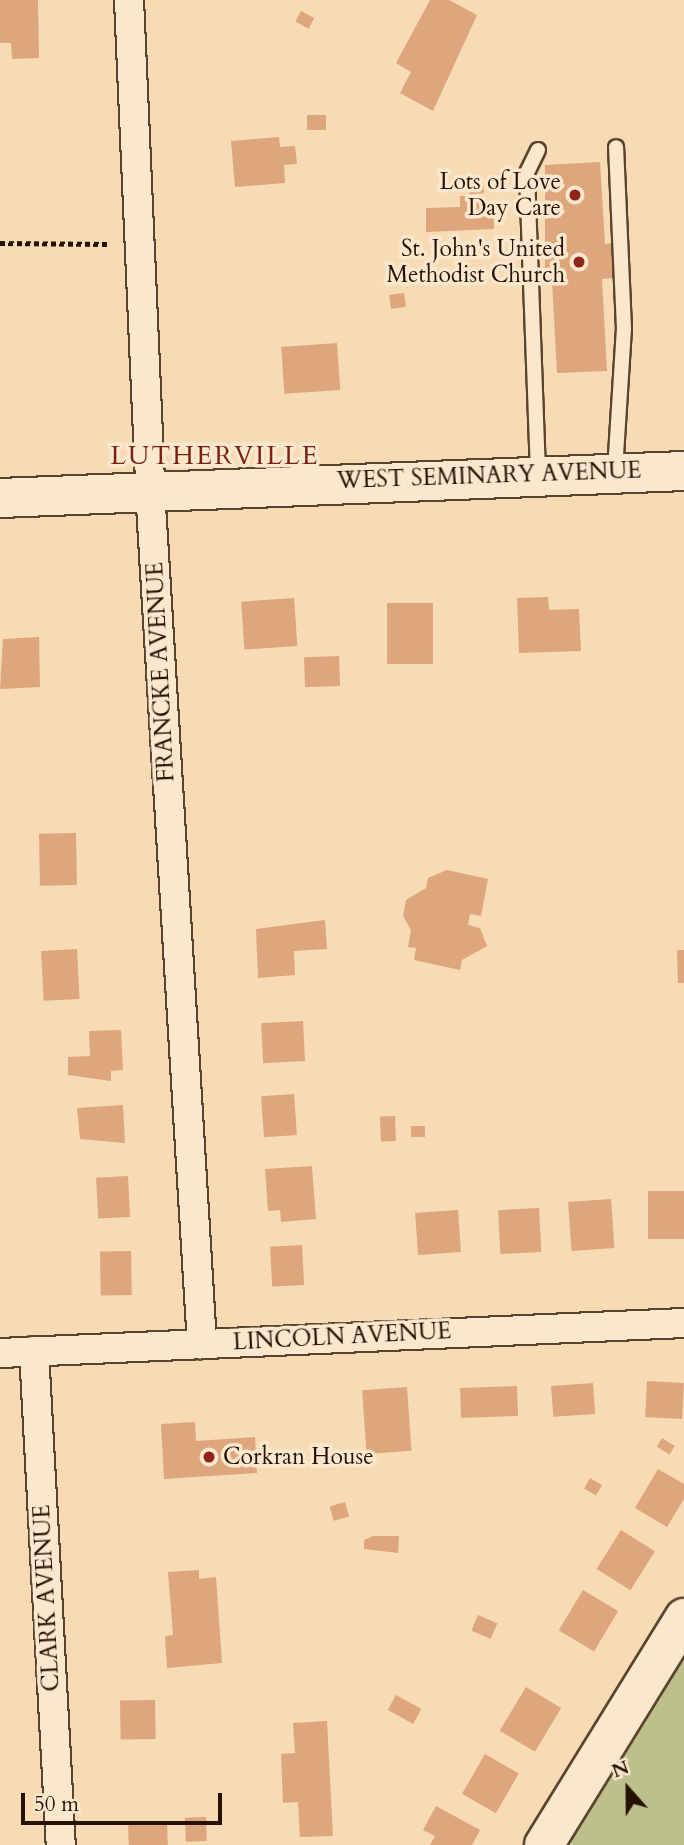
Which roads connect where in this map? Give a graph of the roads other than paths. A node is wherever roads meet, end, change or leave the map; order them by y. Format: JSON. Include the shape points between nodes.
{"nodes":[{"id":1,"x":129,"y":0,"type":"edge"},
{"id":2,"x":616,"y":147,"type":"dead end"},
{"id":3,"x":538,"y":150,"type":"dead end"},
{"id":4,"x":684,"y":471,"type":"edge"},
{"id":5,"x":615,"y":473,"type":"junction"},
{"id":6,"x":538,"y":475,"type":"junction"},
{"id":7,"x":150,"y":489,"type":"junction"},
{"id":8,"x":0,"y":498,"type":"edge"},
{"id":9,"x":684,"y":1323,"type":"edge"},
{"id":10,"x":202,"y":1344,"type":"junction"},
{"id":11,"x":34,"y":1351,"type":"junction"},
{"id":12,"x":0,"y":1353,"type":"edge"},
{"id":13,"x":684,"y":1618,"type":"edge"},
{"id":14,"x":61,"y":1845,"type":"edge"},
{"id":15,"x":544,"y":1845,"type":"edge"}],
"edges":[{"from":1,"to":7,"type":"street","name":"FRANCKE AVENUE"},
{"from":2,"to":5,"type":"lane","via":[[624,329]]},
{"from":3,"to":6,"type":"lane","via":[[527,173]]},
{"from":4,"to":5,"type":"main road","name":"WEST SEMINARY AVENUE"},
{"from":5,"to":6,"type":"main road","name":"WEST SEMINARY AVENUE"},
{"from":6,"to":7,"type":"main road","name":"WEST SEMINARY AVENUE"},
{"from":7,"to":8,"type":"main road","name":"WEST SEMINARY AVENUE"},
{"from":7,"to":10,"type":"street","name":"FRANCKE AVENUE"},
{"from":9,"to":10,"type":"street","name":"LINCOLN AVENUE"},
{"from":10,"to":11,"type":"street","name":"LINCOLN AVENUE"},
{"from":11,"to":12,"type":"street","name":"LINCOLN AVENUE"},
{"from":11,"to":14,"type":"street","name":"CLARK AVENUE"},
{"from":13,"to":15,"type":"main road"}]}
